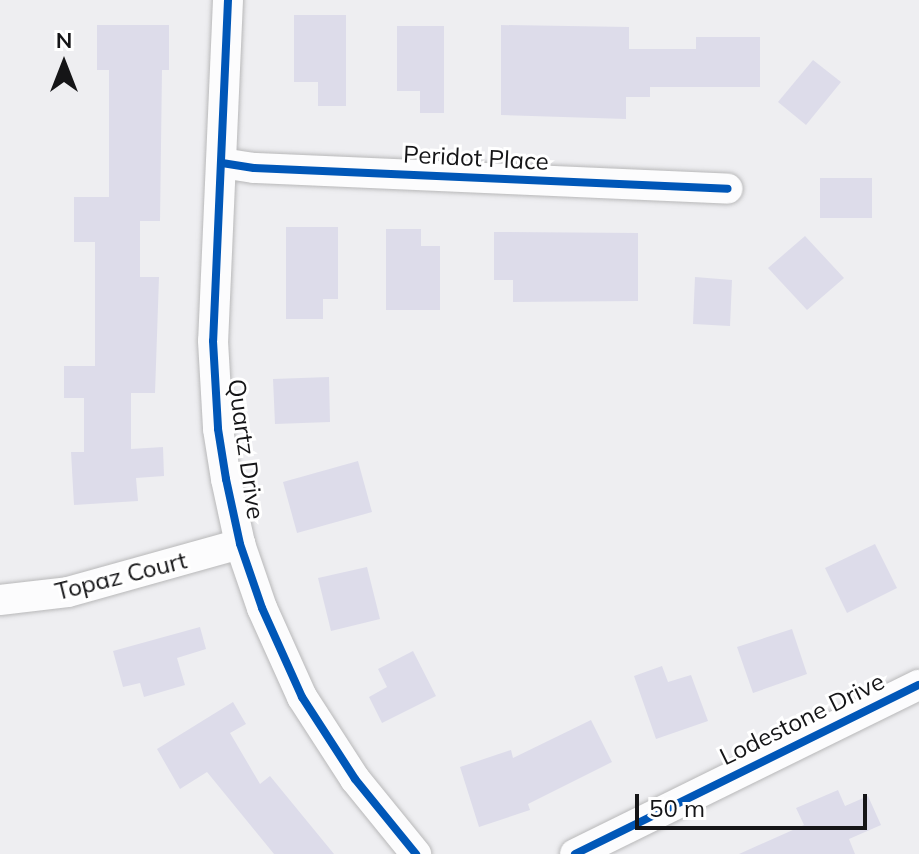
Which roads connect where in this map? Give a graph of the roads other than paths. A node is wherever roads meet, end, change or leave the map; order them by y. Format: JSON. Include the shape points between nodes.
{"nodes":[{"id":1,"x":228,"y":0,"type":"edge"},
{"id":2,"x":222,"y":163,"type":"junction"},
{"id":3,"x":728,"y":189,"type":"dead end"},
{"id":4,"x":240,"y":544,"type":"junction"},
{"id":5,"x":0,"y":600,"type":"edge"},
{"id":6,"x":919,"y":685,"type":"edge"},
{"id":7,"x":416,"y":854,"type":"edge"},
{"id":8,"x":575,"y":854,"type":"edge"}],
"edges":[{"from":1,"to":2,"type":"street","name":"Quartz Drive"},
{"from":2,"to":3,"type":"street","name":"Peridot Place"},
{"from":2,"to":4,"type":"street","name":"Quartz Drive","via":[[214,390]]},
{"from":4,"to":5,"type":"street","name":"Topaz Court","via":[[68,592]]},
{"from":4,"to":7,"type":"street","name":"Quartz Drive","via":[[302,697],[355,779]]},
{"from":6,"to":8,"type":"street","name":"Lodestone Drive"}]}
